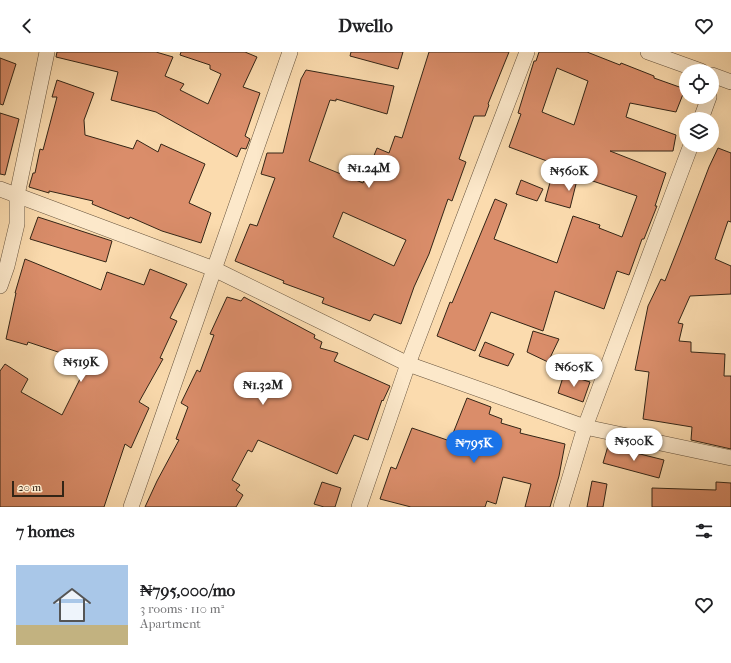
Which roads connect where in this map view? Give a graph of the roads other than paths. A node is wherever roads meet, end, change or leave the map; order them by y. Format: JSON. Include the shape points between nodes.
{"nodes":[{"id":1,"x":47,"y":52,"type":"edge"},
{"id":2,"x":290,"y":52,"type":"edge"},
{"id":3,"x":527,"y":52,"type":"edge"},
{"id":4,"x":648,"y":52,"type":"edge"},
{"id":5,"x":681,"y":64,"type":"edge"},
{"id":6,"x":688,"y":152,"type":"edge"},
{"id":7,"x":0,"y":189,"type":"edge"},
{"id":8,"x":17,"y":195,"type":"junction"},
{"id":9,"x":214,"y":269,"type":"junction"},
{"id":10,"x":0,"y":286,"type":"edge"},
{"id":11,"x":408,"y":364,"type":"junction"},
{"id":12,"x":585,"y":427,"type":"junction"},
{"id":13,"x":731,"y":458,"type":"edge"},
{"id":14,"x":132,"y":507,"type":"edge"},
{"id":15,"x":359,"y":507,"type":"edge"},
{"id":16,"x":561,"y":507,"type":"edge"}],
"edges":[{"from":1,"to":8,"type":"street"},
{"from":2,"to":9,"type":"street"},
{"from":3,"to":11,"type":"street"},
{"from":4,"to":5,"type":"street"},
{"from":6,"to":12,"type":"street"},
{"from":7,"to":8,"type":"street"},
{"from":8,"to":9,"type":"street"},
{"from":8,"to":10,"type":"street","via":[[17,224]]},
{"from":9,"to":11,"type":"street"},
{"from":9,"to":14,"type":"street"},
{"from":11,"to":12,"type":"street"},
{"from":11,"to":15,"type":"street"},
{"from":12,"to":13,"type":"street"},
{"from":12,"to":16,"type":"street"}]}
